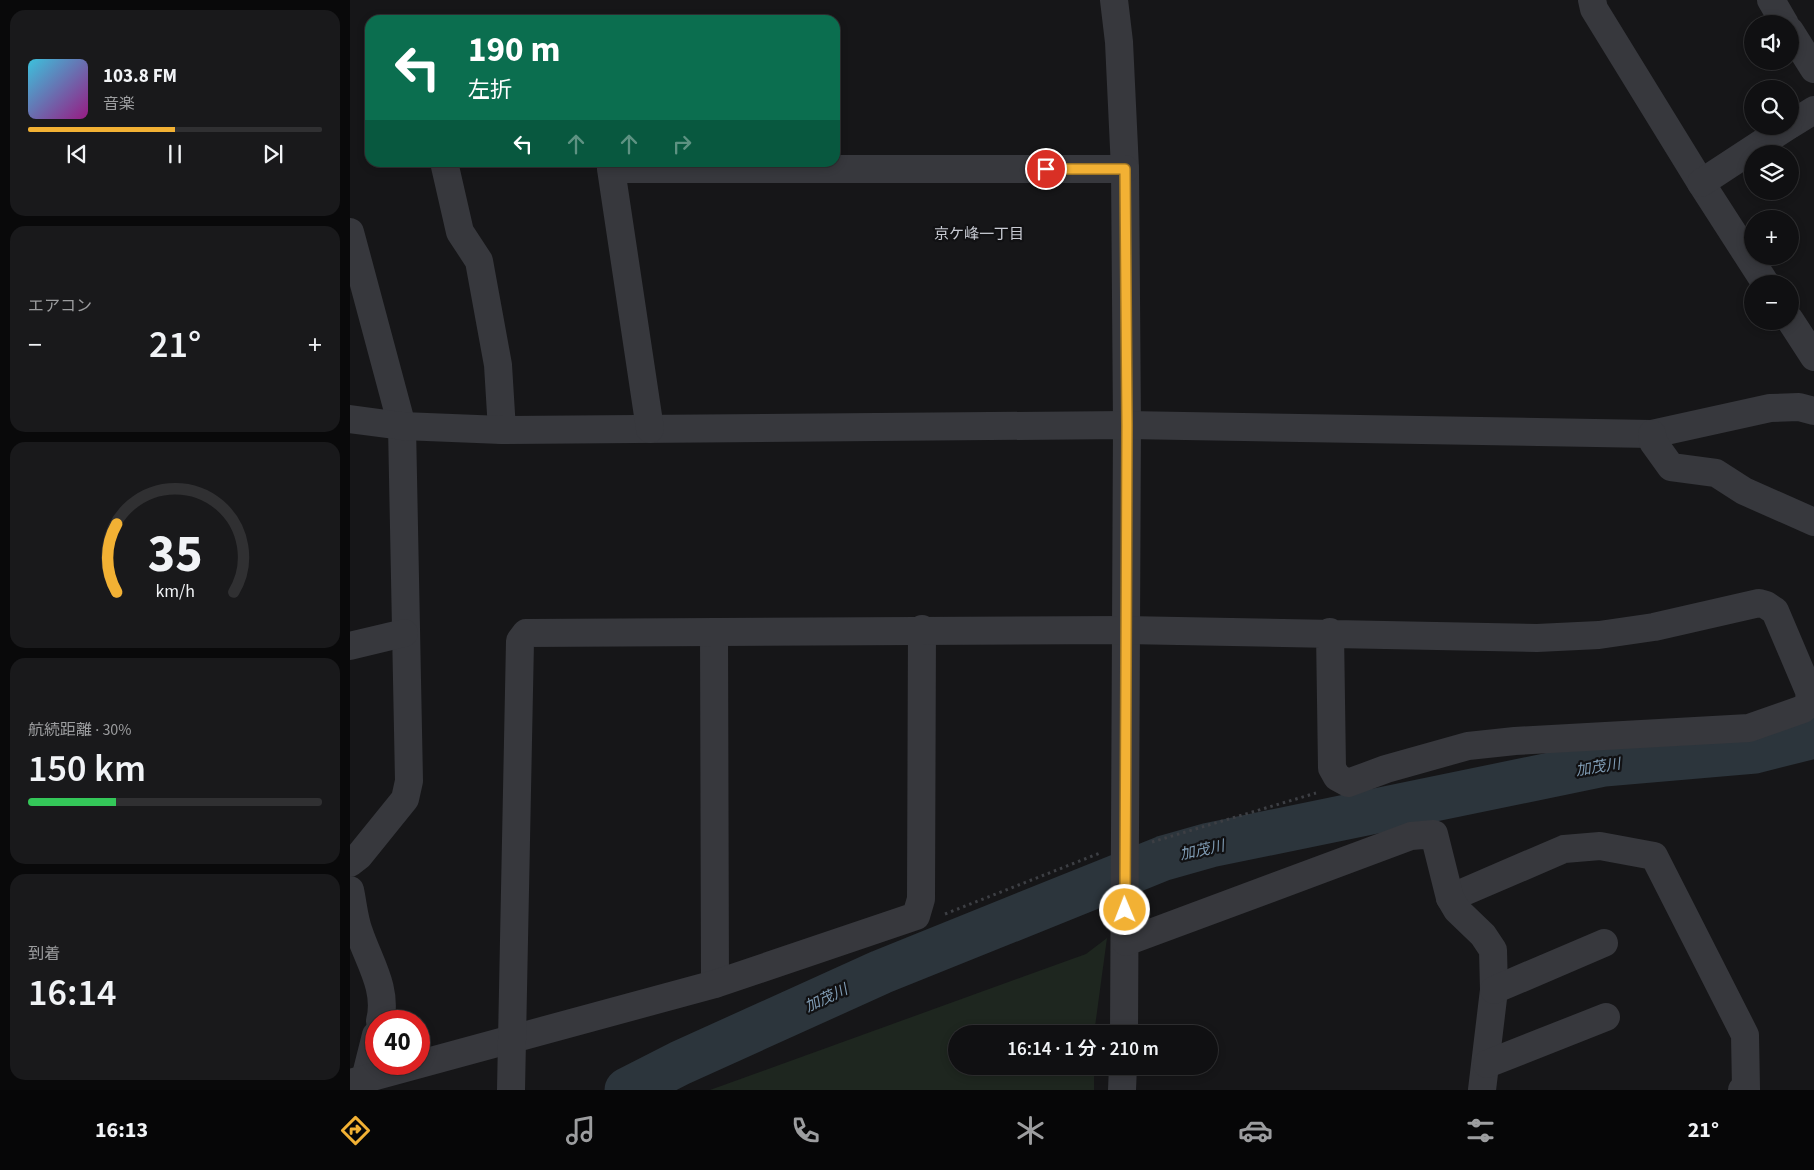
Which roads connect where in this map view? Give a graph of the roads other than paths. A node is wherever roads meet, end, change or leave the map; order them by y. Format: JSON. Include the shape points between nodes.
{"nodes":[{"id":1,"x":1114,"y":0,"type":"edge"},
{"id":2,"x":1592,"y":0,"type":"edge"},
{"id":3,"x":1771,"y":0,"type":"edge"},
{"id":4,"x":1780,"y":15,"type":"edge"},
{"id":5,"x":1799,"y":45,"type":"edge"},
{"id":6,"x":1814,"y":69,"type":"edge"},
{"id":7,"x":1814,"y":110,"type":"edge"},
{"id":8,"x":1799,"y":120,"type":"edge"},
{"id":9,"x":1775,"y":135,"type":"edge"},
{"id":10,"x":445,"y":167,"type":"edge"},
{"id":11,"x":1125,"y":169,"type":"junction"},
{"id":12,"x":1700,"y":183,"type":"junction"},
{"id":13,"x":350,"y":232,"type":"edge"},
{"id":14,"x":1760,"y":275,"type":"edge"},
{"id":15,"x":1796,"y":330,"type":"edge"},
{"id":16,"x":1814,"y":357,"type":"edge"},
{"id":17,"x":1814,"y":411,"type":"edge"},
{"id":18,"x":350,"y":419,"type":"edge"},
{"id":19,"x":1127,"y":425,"type":"junction"},
{"id":20,"x":402,"y":426,"type":"junction"},
{"id":21,"x":650,"y":429,"type":"junction"},
{"id":22,"x":502,"y":430,"type":"junction"},
{"id":23,"x":1652,"y":434,"type":"junction"},
{"id":24,"x":1814,"y":522,"type":"edge"},
{"id":25,"x":922,"y":629,"type":"junction"},
{"id":26,"x":1125,"y":630,"type":"junction"},
{"id":27,"x":404,"y":632,"type":"junction"},
{"id":28,"x":714,"y":632,"type":"junction"},
{"id":29,"x":1330,"y":632,"type":"junction"},
{"id":30,"x":350,"y":646,"type":"edge"},
{"id":31,"x":350,"y":863,"type":"edge"},
{"id":32,"x":350,"y":890,"type":"edge"},
{"id":33,"x":1450,"y":898,"type":"junction"},
{"id":34,"x":1126,"y":942,"type":"junction"},
{"id":35,"x":1604,"y":943,"type":"dead end"},
{"id":36,"x":716,"y":984,"type":"junction"},
{"id":37,"x":1494,"y":990,"type":"junction"},
{"id":38,"x":382,"y":1010,"type":"edge"},
{"id":39,"x":1606,"y":1017,"type":"dead end"},
{"id":40,"x":1124,"y":1025,"type":"edge"},
{"id":41,"x":511,"y":1041,"type":"junction"},
{"id":42,"x":365,"y":1063,"type":"edge"},
{"id":43,"x":1123,"y":1075,"type":"edge"},
{"id":44,"x":1484,"y":1077,"type":"edge"},
{"id":45,"x":358,"y":1081,"type":"edge"},
{"id":46,"x":511,"y":1090,"type":"edge"},
{"id":47,"x":1122,"y":1090,"type":"edge"},
{"id":48,"x":1742,"y":1090,"type":"edge"}],
"edges":[{"from":1,"to":11,"type":"street"},
{"from":2,"to":12,"type":"street","via":[[1594,9]]},
{"from":3,"to":4,"type":"street"},
{"from":5,"to":6,"type":"street"},
{"from":7,"to":8,"type":"street"},
{"from":9,"to":12,"type":"street"},
{"from":10,"to":22,"type":"street","via":[[460,232],[479,261],[498,365]]},
{"from":11,"to":19,"type":"street"},
{"from":11,"to":21,"type":"street","via":[[611,169]]},
{"from":12,"to":14,"type":"street"},
{"from":13,"to":20,"type":"street"},
{"from":15,"to":16,"type":"street"},
{"from":17,"to":23,"type":"street","via":[[1799,406],[1770,408]]},
{"from":18,"to":20,"type":"street"},
{"from":19,"to":21,"type":"street"},
{"from":19,"to":23,"type":"street"},
{"from":19,"to":26,"type":"street"},
{"from":20,"to":22,"type":"street"},
{"from":20,"to":27,"type":"street"},
{"from":21,"to":22,"type":"street"},
{"from":23,"to":24,"type":"street","via":[[1653,442],[1671,468],[1716,472],[1744,491]]},
{"from":25,"to":26,"type":"street"},
{"from":25,"to":28,"type":"street"},
{"from":25,"to":36,"type":"street","via":[[922,899],[916,916]]},
{"from":26,"to":29,"type":"street"},
{"from":26,"to":34,"type":"street","via":[[1123,853]]},
{"from":27,"to":30,"type":"street"},
{"from":27,"to":31,"type":"street","via":[[409,781],[405,799],[360,856]]},
{"from":28,"to":36,"type":"street"},
{"from":28,"to":41,"type":"street","via":[[526,633],[520,641]]},
{"from":29,"to":29,"type":"street","via":[[1332,768],[1337,777],[1348,784],[1386,769],[1468,746],[1749,728],[1803,709],[1810,701],[1809,691],[1776,611],[1759,603],[1654,627],[1599,635],[1537,638]]},
{"from":32,"to":38,"type":"street","via":[[358,930],[380,985]]},
{"from":33,"to":34,"type":"street","via":[[1434,834],[1411,836]]},
{"from":33,"to":37,"type":"street","via":[[1494,950]]},
{"from":33,"to":48,"type":"street","via":[[1564,849],[1600,846],[1654,856],[1745,1035],[1746,1089]]},
{"from":34,"to":40,"type":"street"},
{"from":35,"to":37,"type":"street"},
{"from":36,"to":41,"type":"street"},
{"from":37,"to":44,"type":"street"},
{"from":39,"to":44,"type":"street"},
{"from":41,"to":45,"type":"street"},
{"from":41,"to":46,"type":"street"},
{"from":42,"to":45,"type":"street"},
{"from":43,"to":47,"type":"street"}]}
